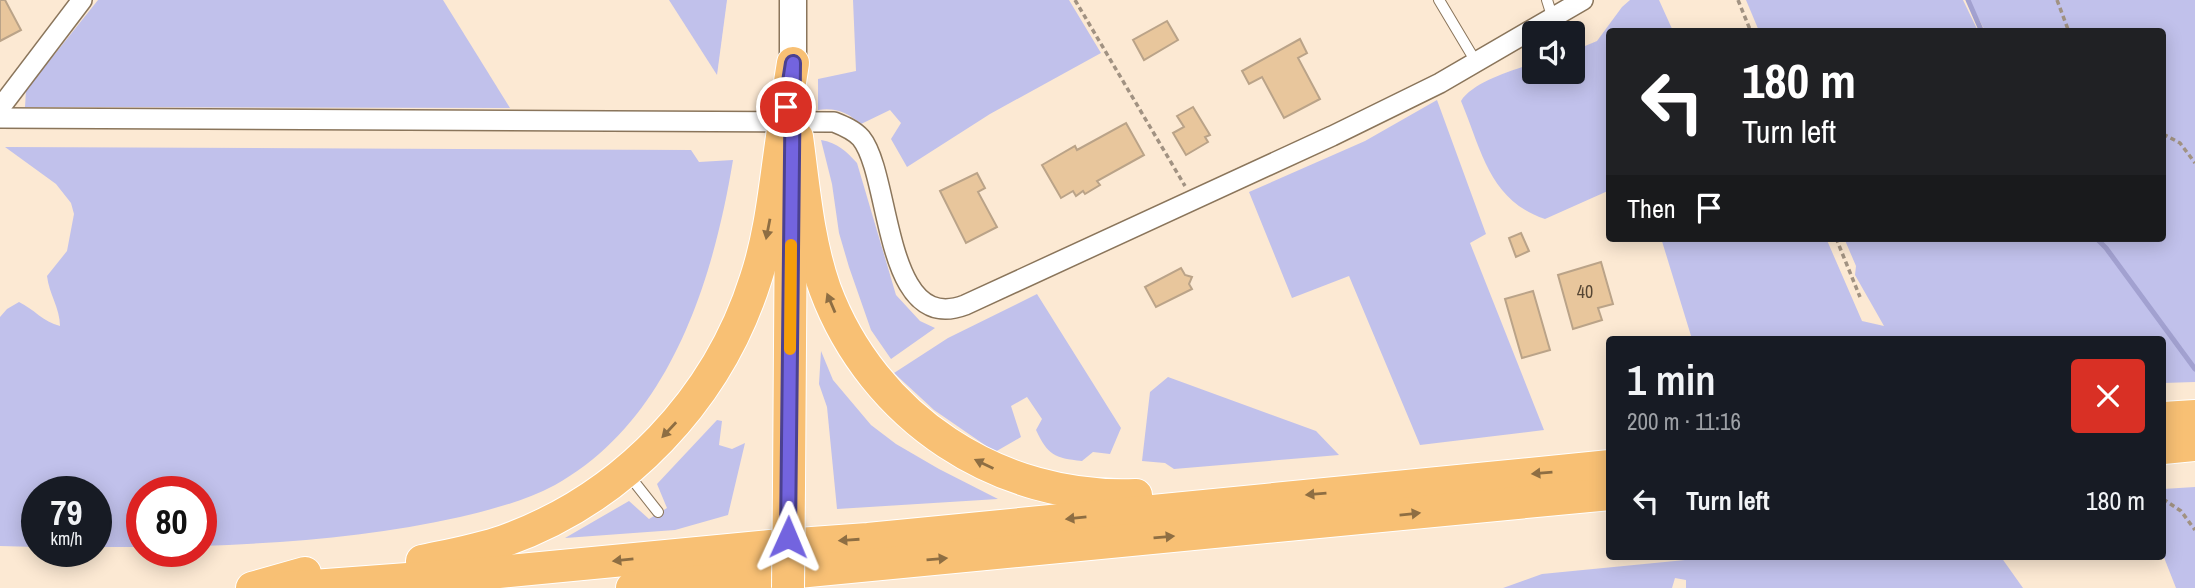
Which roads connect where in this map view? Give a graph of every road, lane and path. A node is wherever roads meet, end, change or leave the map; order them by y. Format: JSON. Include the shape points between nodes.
{"nodes":[{"id":1,"x":82,"y":0,"type":"edge"},
{"id":2,"x":793,"y":0,"type":"edge"},
{"id":3,"x":1075,"y":0,"type":"edge"},
{"id":4,"x":1439,"y":0,"type":"edge"},
{"id":5,"x":1583,"y":0,"type":"edge"},
{"id":6,"x":1738,"y":0,"type":"edge"},
{"id":7,"x":2057,"y":0,"type":"edge"},
{"id":8,"x":65,"y":7,"type":"edge"},
{"id":9,"x":1549,"y":8,"type":"edge"},
{"id":10,"x":1749,"y":28,"type":"edge"},
{"id":11,"x":2068,"y":28,"type":"edge"},
{"id":12,"x":1476,"y":62,"type":"junction"},
{"id":13,"x":793,"y":63,"type":"joint"},
{"id":14,"x":0,"y":108,"type":"edge"},
{"id":15,"x":0,"y":118,"type":"edge"},
{"id":16,"x":790,"y":125,"type":"junction"},
{"id":17,"x":2166,"y":136,"type":"edge"},
{"id":18,"x":2195,"y":163,"type":"edge"},
{"id":19,"x":1192,"y":200,"type":"junction"},
{"id":20,"x":1838,"y":242,"type":"edge"},
{"id":21,"x":1860,"y":297,"type":"dead end"},
{"id":22,"x":2195,"y":416,"type":"edge"},
{"id":23,"x":2166,"y":418,"type":"edge"},
{"id":24,"x":2195,"y":445,"type":"edge"},
{"id":25,"x":2166,"y":447,"type":"edge"},
{"id":26,"x":1606,"y":466,"type":"edge"},
{"id":27,"x":626,"y":471,"type":"junction"},
{"id":28,"x":1606,"y":494,"type":"edge"},
{"id":29,"x":1266,"y":499,"type":"junction"},
{"id":30,"x":2166,"y":501,"type":"edge"},
{"id":31,"x":658,"y":512,"type":"dead end"},
{"id":32,"x":2195,"y":530,"type":"edge"},
{"id":33,"x":780,"y":581,"type":"edge"},
{"id":34,"x":252,"y":588,"type":"edge"},
{"id":35,"x":286,"y":588,"type":"edge"},
{"id":36,"x":632,"y":588,"type":"edge"},
{"id":37,"x":736,"y":588,"type":"edge"}],
"edges":[{"from":1,"to":8,"type":"street"},
{"from":2,"to":13,"type":"main road"},
{"from":3,"to":19,"type":"path"},
{"from":4,"to":12,"type":"lane"},
{"from":5,"to":9,"type":"street"},
{"from":6,"to":10,"type":"path"},
{"from":7,"to":11,"type":"path"},
{"from":8,"to":14,"type":"street"},
{"from":9,"to":12,"type":"street"},
{"from":12,"to":19,"type":"street"},
{"from":13,"to":16,"type":"highway"},
{"from":15,"to":19,"type":"street","via":[[834,122],[853,131],[866,146],[908,285],[919,299],[941,309],[965,305]]},
{"from":16,"to":27,"type":"highway","one_way":true,"via":[[764,249],[738,327],[713,374],[683,415]]},
{"from":29,"to":16,"type":"highway","one_way":true,"via":[[1222,488],[1124,496],[1073,492],[994,469],[930,432],[877,381],[833,308],[814,250]]},
{"from":16,"to":33,"type":"highway","bridge":true,"via":[[789,486]]},
{"from":17,"to":18,"type":"path","via":[[2180,143]]},
{"from":20,"to":21,"type":"path"},
{"from":22,"to":23,"type":"highway"},
{"from":24,"to":25,"type":"highway"},
{"from":26,"to":29,"type":"highway","one_way":true},
{"from":27,"to":31,"type":"lane"},
{"from":27,"to":34,"type":"highway","via":[[566,512],[504,541],[380,568],[305,573]]},
{"from":33,"to":28,"type":"highway","one_way":true},
{"from":29,"to":35,"type":"highway","one_way":true,"via":[[868,539]]},
{"from":30,"to":32,"type":"path","via":[[2181,511]]},
{"from":33,"to":36,"type":"highway"},
{"from":33,"to":37,"type":"highway"}]}
